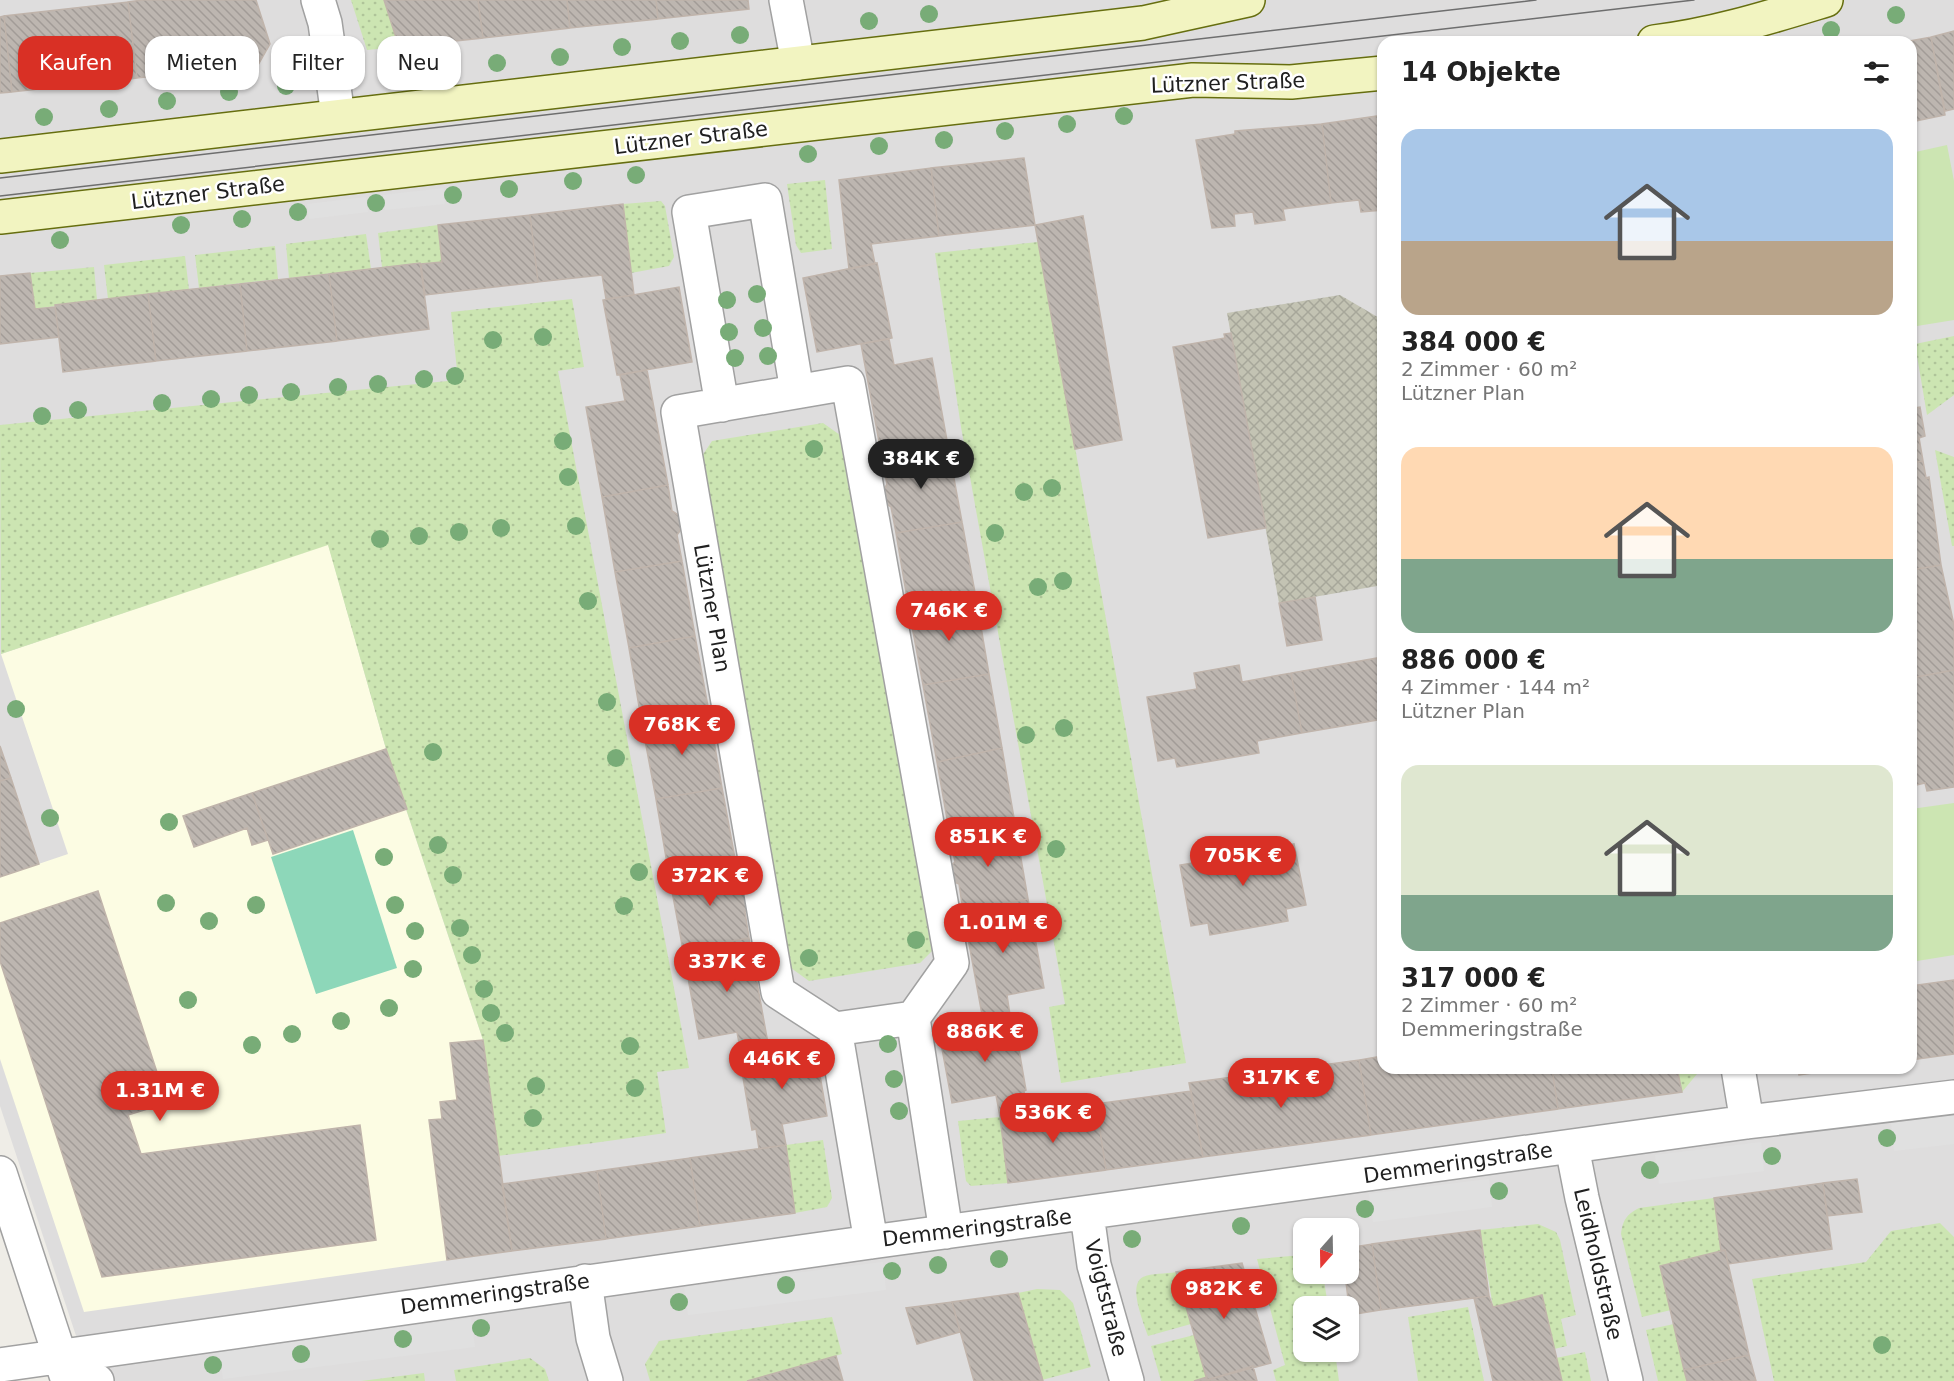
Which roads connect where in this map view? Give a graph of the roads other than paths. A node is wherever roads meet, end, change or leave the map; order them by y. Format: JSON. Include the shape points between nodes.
{"nodes":[{"id":1,"x":318,"y":0,"type":"edge"},
{"id":2,"x":786,"y":0,"type":"edge"},
{"id":3,"x":1248,"y":0,"type":"edge"},
{"id":4,"x":1826,"y":0,"type":"edge"},
{"id":5,"x":1695,"y":36,"type":"edge"},
{"id":6,"x":798,"y":63,"type":"junction"},
{"id":7,"x":1377,"y":74,"type":"edge"},
{"id":8,"x":338,"y":116,"type":"junction"},
{"id":9,"x":0,"y":156,"type":"edge"},
{"id":10,"x":0,"y":217,"type":"edge"},
{"id":11,"x":797,"y":391,"type":"junction"},
{"id":12,"x":722,"y":405,"type":"junction"},
{"id":13,"x":913,"y":1018,"type":"junction"},
{"id":14,"x":835,"y":1029,"type":"junction"},
{"id":15,"x":1739,"y":1074,"type":"edge"},
{"id":16,"x":1954,"y":1097,"type":"edge"},
{"id":17,"x":1747,"y":1122,"type":"junction"},
{"id":18,"x":1572,"y":1147,"type":"junction"},
{"id":19,"x":0,"y":1173,"type":"edge"},
{"id":20,"x":1087,"y":1214,"type":"junction"},
{"id":21,"x":946,"y":1232,"type":"junction"},
{"id":22,"x":871,"y":1242,"type":"junction"},
{"id":23,"x":585,"y":1281,"type":"junction"},
{"id":24,"x":0,"y":1365,"type":"edge"},
{"id":25,"x":64,"y":1369,"type":"edge"},
{"id":26,"x":98,"y":1381,"type":"edge"},
{"id":27,"x":606,"y":1381,"type":"edge"},
{"id":28,"x":1127,"y":1381,"type":"edge"},
{"id":29,"x":1626,"y":1381,"type":"edge"}],
"edges":[{"from":1,"to":8,"type":"street"},
{"from":2,"to":6,"type":"street"},
{"from":3,"to":6,"type":"main road","via":[[1143,23]]},
{"from":4,"to":5,"type":"main road"},
{"from":6,"to":8,"type":"main road"},
{"from":7,"to":10,"type":"main road","name":"Lützner Straße","via":[[1291,82],[1193,80]]},
{"from":8,"to":9,"type":"main road"},
{"from":11,"to":12,"type":"street","name":"Lützner Plan"},
{"from":11,"to":12,"type":"street","via":[[765,200],[690,212]]},
{"from":11,"to":13,"type":"street","name":"Lützner Plan","via":[[848,383],[952,963]]},
{"from":12,"to":14,"type":"street","name":"Lützner Plan","via":[[678,412],[778,992]]},
{"from":13,"to":14,"type":"street"},
{"from":13,"to":21,"type":"street"},
{"from":14,"to":22,"type":"street"},
{"from":15,"to":17,"type":"street"},
{"from":16,"to":17,"type":"street","name":"Demmeringstraße"},
{"from":17,"to":18,"type":"street","name":"Demmeringstraße"},
{"from":18,"to":20,"type":"street","name":"Demmeringstraße"},
{"from":18,"to":29,"type":"street","name":"Leidholdstraße"},
{"from":19,"to":25,"type":"street"},
{"from":20,"to":21,"type":"street","name":"Demmeringstraße"},
{"from":20,"to":28,"type":"street","name":"Voigtstraße","via":[[1094,1265]]},
{"from":21,"to":22,"type":"street","name":"Demmeringstraße"},
{"from":22,"to":23,"type":"street","name":"Demmeringstraße"},
{"from":23,"to":25,"type":"street","name":"Demmeringstraße"},
{"from":23,"to":27,"type":"street","via":[[593,1338]]},
{"from":24,"to":25,"type":"street","name":"Demmeringstraße"},
{"from":25,"to":26,"type":"street"}]}
